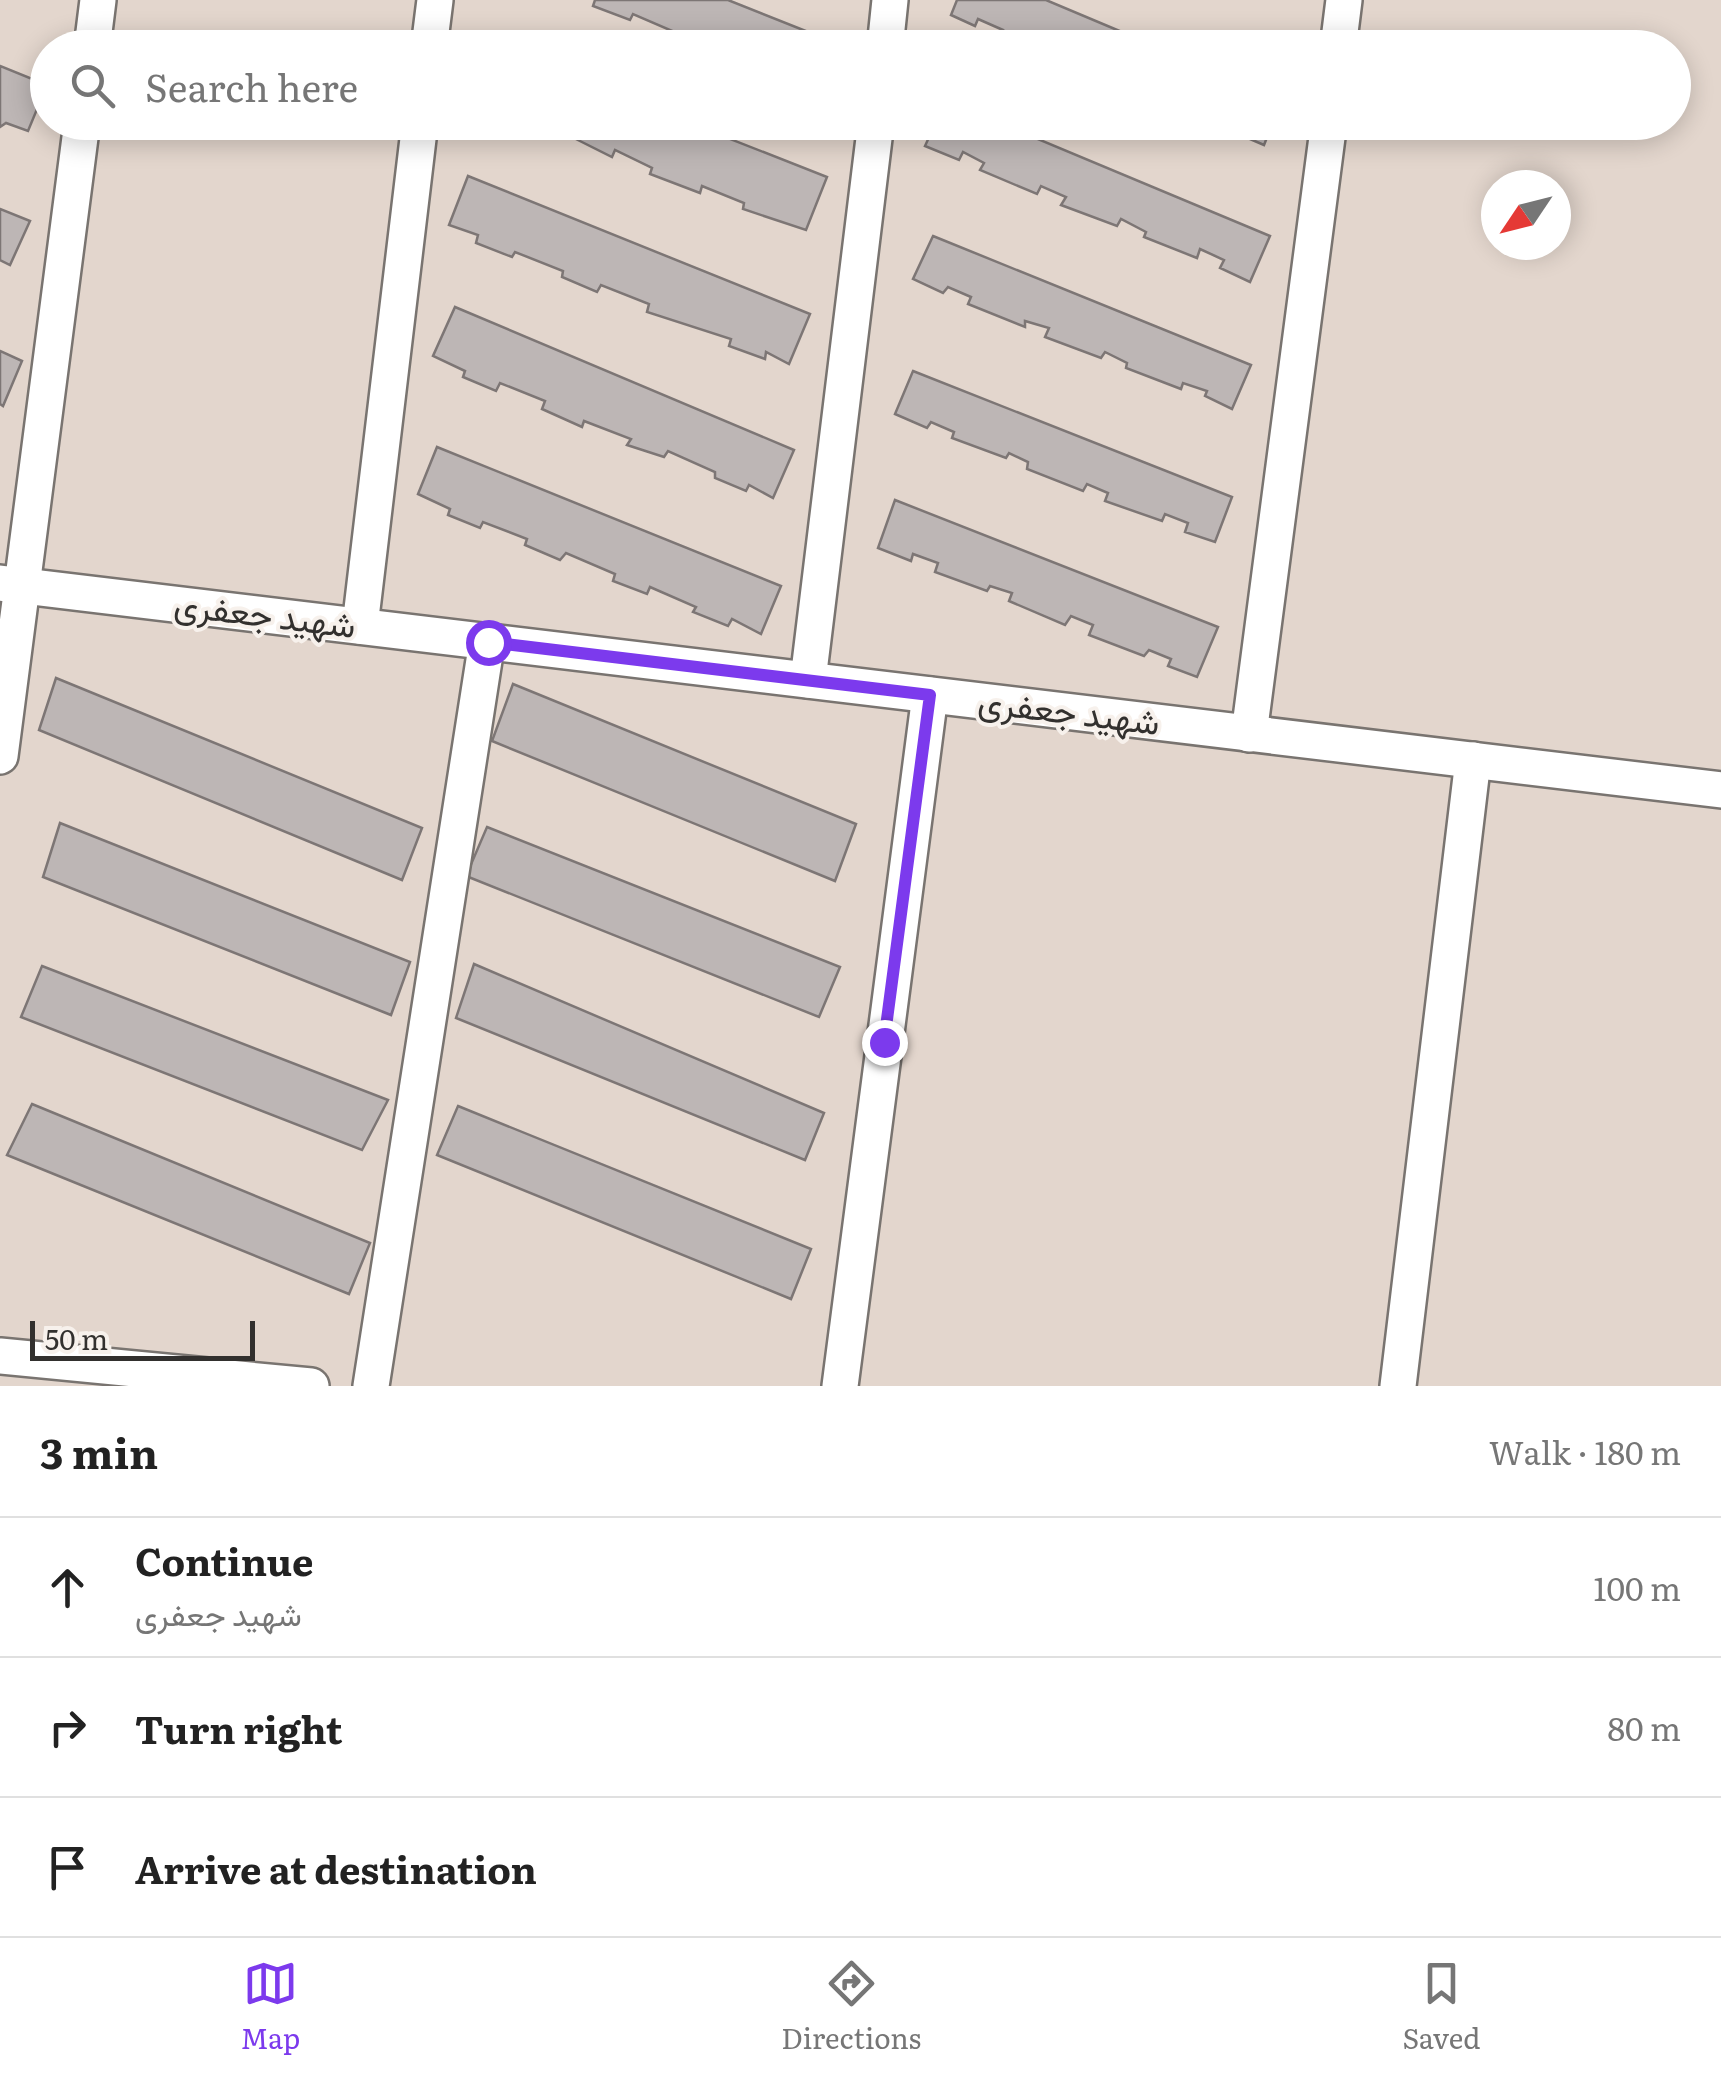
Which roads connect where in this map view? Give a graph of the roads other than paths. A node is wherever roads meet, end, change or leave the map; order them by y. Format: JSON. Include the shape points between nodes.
{"nodes":[{"id":1,"x":98,"y":0,"type":"edge"},
{"id":2,"x":435,"y":0,"type":"edge"},
{"id":3,"x":890,"y":0,"type":"edge"},
{"id":4,"x":1344,"y":0,"type":"edge"},
{"id":5,"x":94,"y":30,"type":"edge"},
{"id":6,"x":432,"y":30,"type":"edge"},
{"id":7,"x":887,"y":30,"type":"edge"},
{"id":8,"x":1340,"y":30,"type":"edge"},
{"id":9,"x":79,"y":140,"type":"edge"},
{"id":10,"x":418,"y":140,"type":"edge"},
{"id":11,"x":874,"y":140,"type":"edge"},
{"id":12,"x":1326,"y":140,"type":"edge"},
{"id":13,"x":11,"y":584,"type":"edge"},
{"id":14,"x":360,"y":626,"type":"junction"},
{"id":15,"x":488,"y":642,"type":"junction"},
{"id":16,"x":808,"y":680,"type":"junction"},
{"id":17,"x":930,"y":695,"type":"junction"},
{"id":18,"x":1250,"y":734,"type":"junction"},
{"id":19,"x":0,"y":756,"type":"edge"},
{"id":20,"x":1472,"y":760,"type":"junction"},
{"id":21,"x":1721,"y":790,"type":"edge"},
{"id":22,"x":0,"y":1356,"type":"edge"},
{"id":23,"x":311,"y":1386,"type":"edge"},
{"id":24,"x":371,"y":1386,"type":"edge"},
{"id":25,"x":840,"y":1386,"type":"edge"},
{"id":26,"x":1398,"y":1386,"type":"edge"}],
"edges":[{"from":1,"to":5,"type":"street"},
{"from":2,"to":6,"type":"street"},
{"from":3,"to":7,"type":"street"},
{"from":4,"to":8,"type":"street"},
{"from":9,"to":13,"type":"street"},
{"from":10,"to":14,"type":"street"},
{"from":11,"to":16,"type":"street"},
{"from":12,"to":18,"type":"street"},
{"from":13,"to":14,"type":"street","name":"شهید جعفری"},
{"from":13,"to":19,"type":"street"},
{"from":14,"to":15,"type":"street","name":"شهید جعفری"},
{"from":15,"to":16,"type":"street","name":"شهید جعفری"},
{"from":15,"to":24,"type":"street"},
{"from":16,"to":17,"type":"street","name":"شهید جعفری"},
{"from":17,"to":18,"type":"street","name":"شهید جعفری"},
{"from":17,"to":25,"type":"street"},
{"from":18,"to":20,"type":"street","name":"شهید جعفری"},
{"from":20,"to":21,"type":"street","name":"شهید جعفری"},
{"from":20,"to":26,"type":"street"},
{"from":22,"to":23,"type":"street"}]}
